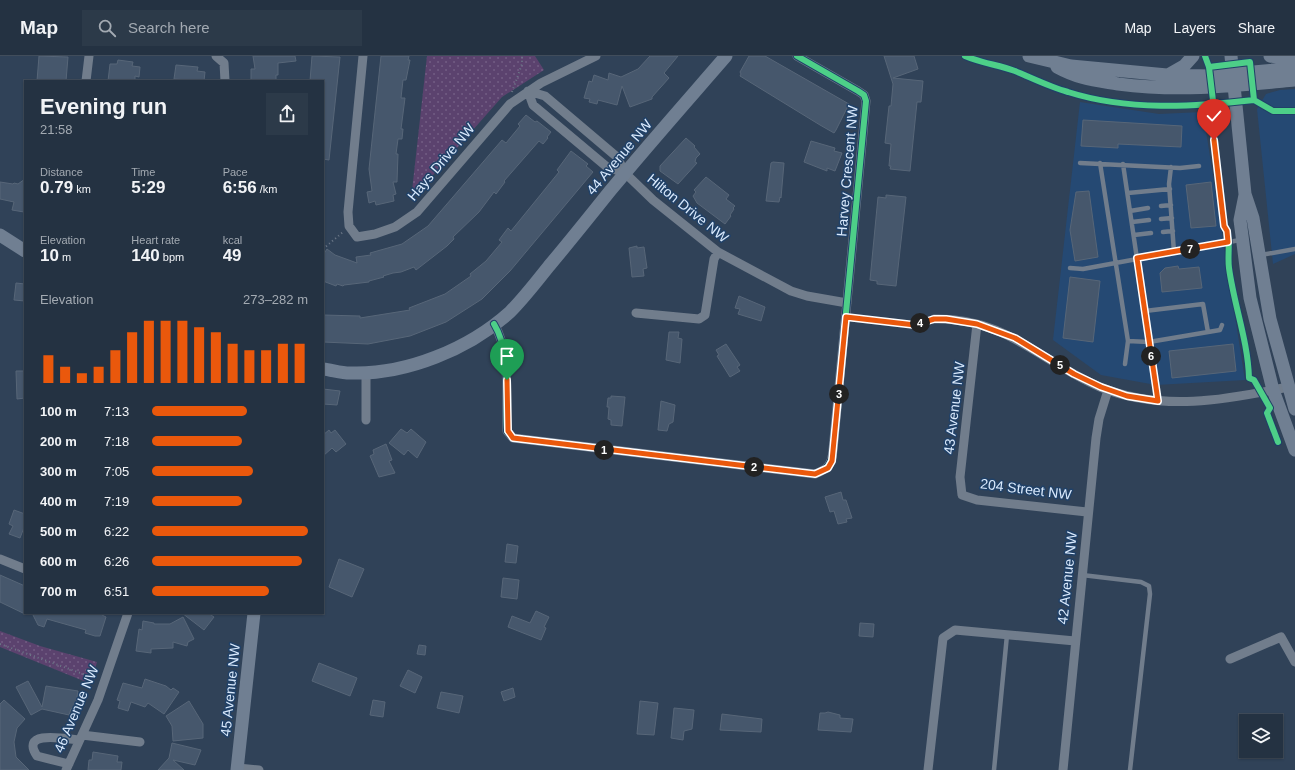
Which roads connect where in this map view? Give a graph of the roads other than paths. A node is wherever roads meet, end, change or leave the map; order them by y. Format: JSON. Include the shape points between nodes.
{"nodes":[{"id":1,"x":90,"y":56,"type":"edge"},
{"id":2,"x":216,"y":56,"type":"edge"},
{"id":3,"x":363,"y":56,"type":"edge"},
{"id":4,"x":596,"y":56,"type":"edge"},
{"id":5,"x":726,"y":56,"type":"edge"},
{"id":6,"x":797,"y":56,"type":"edge"},
{"id":7,"x":1028,"y":56,"type":"edge"},
{"id":8,"x":1193,"y":56,"type":"edge"},
{"id":9,"x":1231,"y":56,"type":"edge"},
{"id":10,"x":1270,"y":56,"type":"edge"},
{"id":11,"x":1295,"y":60,"type":"edge"},
{"id":12,"x":1046,"y":62,"type":"junction"},
{"id":13,"x":1295,"y":68,"type":"edge"},
{"id":14,"x":1166,"y":75,"type":"junction"},
{"id":15,"x":86,"y":80,"type":"edge"},
{"id":16,"x":225,"y":80,"type":"edge"},
{"id":17,"x":1234,"y":80,"type":"junction"},
{"id":18,"x":1295,"y":80,"type":"edge"},
{"id":19,"x":528,"y":91,"type":"junction"},
{"id":20,"x":1080,"y":163,"type":"dead end"},
{"id":21,"x":1100,"y":163,"type":"junction"},
{"id":22,"x":1123,"y":164,"type":"junction"},
{"id":23,"x":1199,"y":166,"type":"dead end"},
{"id":24,"x":1171,"y":167,"type":"junction"},
{"id":25,"x":625,"y":174,"type":"junction"},
{"id":26,"x":1170,"y":189,"type":"junction"},
{"id":27,"x":1128,"y":193,"type":"junction"},
{"id":28,"x":1246,"y":194,"type":"junction"},
{"id":29,"x":1171,"y":205,"type":"junction"},
{"id":30,"x":1161,"y":206,"type":"dead end"},
{"id":31,"x":1148,"y":208,"type":"dead end"},
{"id":32,"x":1130,"y":211,"type":"junction"},
{"id":33,"x":1172,"y":218,"type":"junction"},
{"id":34,"x":1161,"y":219,"type":"dead end"},
{"id":35,"x":1149,"y":220,"type":"dead end"},
{"id":36,"x":1132,"y":222,"type":"junction"},
{"id":37,"x":1173,"y":230,"type":"junction"},
{"id":38,"x":1163,"y":232,"type":"dead end"},
{"id":39,"x":1151,"y":233,"type":"dead end"},
{"id":40,"x":0,"y":235,"type":"edge"},
{"id":41,"x":1134,"y":235,"type":"junction"},
{"id":42,"x":1242,"y":240,"type":"junction"},
{"id":43,"x":1295,"y":249,"type":"edge"},
{"id":44,"x":24,"y":250,"type":"edge"},
{"id":45,"x":718,"y":252,"type":"junction"},
{"id":46,"x":1174,"y":252,"type":"junction"},
{"id":47,"x":1259,"y":255,"type":"junction"},
{"id":48,"x":1137,"y":258,"type":"junction"},
{"id":49,"x":1115,"y":263,"type":"junction"},
{"id":50,"x":1070,"y":268,"type":"dead end"},
{"id":51,"x":847,"y":303,"type":"junction"},
{"id":52,"x":1145,"y":311,"type":"junction"},
{"id":53,"x":636,"y":313,"type":"dead end"},
{"id":54,"x":934,"y":319,"type":"road end"},
{"id":55,"x":494,"y":324,"type":"junction"},
{"id":56,"x":977,"y":324,"type":"junction"},
{"id":57,"x":1222,"y":325,"type":"dead end"},
{"id":58,"x":1208,"y":332,"type":"junction"},
{"id":59,"x":1128,"y":341,"type":"junction"},
{"id":60,"x":1149,"y":342,"type":"junction"},
{"id":61,"x":1125,"y":364,"type":"dead end"},
{"id":62,"x":324,"y":369,"type":"edge"},
{"id":63,"x":366,"y":372,"type":"junction"},
{"id":64,"x":1292,"y":386,"type":"edge"},
{"id":65,"x":1108,"y":390,"type":"junction"},
{"id":66,"x":1273,"y":390,"type":"junction"},
{"id":67,"x":1158,"y":401,"type":"junction"},
{"id":68,"x":1295,"y":409,"type":"edge"},
{"id":69,"x":366,"y":420,"type":"dead end"},
{"id":70,"x":1295,"y":450,"type":"edge"},
{"id":71,"x":962,"y":495,"type":"joint"},
{"id":72,"x":1087,"y":512,"type":"junction"},
{"id":73,"x":0,"y":559,"type":"edge"},
{"id":74,"x":24,"y":569,"type":"edge"},
{"id":75,"x":1082,"y":575,"type":"junction"},
{"id":76,"x":128,"y":614,"type":"edge"},
{"id":77,"x":254,"y":614,"type":"edge"},
{"id":78,"x":1007,"y":635,"type":"junction"},
{"id":79,"x":1075,"y":641,"type":"junction"},
{"id":80,"x":1230,"y":659,"type":"dead end"},
{"id":81,"x":1295,"y":662,"type":"edge"},
{"id":82,"x":81,"y":738,"type":"junction"},
{"id":83,"x":140,"y":742,"type":"dead end"},
{"id":84,"x":67,"y":767,"type":"edge"},
{"id":85,"x":238,"y":769,"type":"edge"},
{"id":86,"x":259,"y":770,"type":"edge"},
{"id":87,"x":928,"y":770,"type":"edge"},
{"id":88,"x":994,"y":770,"type":"edge"},
{"id":89,"x":1063,"y":770,"type":"edge"},
{"id":90,"x":1130,"y":770,"type":"edge"}],
"edges":[{"from":1,"to":15,"type":"street"},
{"from":2,"to":16,"type":"street","via":[[224,63]]},
{"from":3,"to":19,"type":"street","name":"Hays Drive NW","via":[[348,212],[349,226],[357,237],[395,227],[417,212],[498,117]]},
{"from":4,"to":19,"type":"street","name":"Hays Drive NW"},
{"from":5,"to":25,"type":"main road","name":"44 Avenue NW"},
{"from":6,"to":51,"type":"street","name":"Harvey Crescent NW","via":[[858,91],[864,95],[866,101]]},
{"from":7,"to":12,"type":"main road"},
{"from":8,"to":14,"type":"main road","via":[[1184,66]]},
{"from":9,"to":17,"type":"main road"},
{"from":10,"to":11,"type":"main road"},
{"from":12,"to":14,"type":"main road"},
{"from":12,"to":17,"type":"main road","via":[[1086,80],[1160,88],[1211,89]]},
{"from":13,"to":17,"type":"main road"},
{"from":14,"to":17,"type":"main road"},
{"from":17,"to":18,"type":"main road"},
{"from":17,"to":28,"type":"main road"},
{"from":19,"to":25,"type":"street","via":[[533,105],[607,167]]},
{"from":19,"to":25,"type":"street","via":[[545,96],[617,157]]},
{"from":20,"to":21,"type":"lane"},
{"from":21,"to":22,"type":"lane"},
{"from":21,"to":49,"type":"lane"},
{"from":22,"to":24,"type":"lane"},
{"from":22,"to":27,"type":"lane"},
{"from":23,"to":24,"type":"lane"},
{"from":24,"to":26,"type":"lane"},
{"from":25,"to":45,"type":"street","name":"Hilton Drive NW"},
{"from":25,"to":55,"type":"main road","name":"44 Avenue NW","via":[[538,279],[510,311]]},
{"from":26,"to":27,"type":"lane"},
{"from":26,"to":29,"type":"lane"},
{"from":27,"to":32,"type":"lane"},
{"from":28,"to":42,"type":"main road","via":[[1240,220]]},
{"from":28,"to":47,"type":"main road"},
{"from":29,"to":30,"type":"lane"},
{"from":29,"to":33,"type":"lane"},
{"from":31,"to":32,"type":"lane"},
{"from":32,"to":36,"type":"lane"},
{"from":33,"to":34,"type":"lane"},
{"from":33,"to":37,"type":"lane"},
{"from":35,"to":36,"type":"lane"},
{"from":36,"to":41,"type":"lane"},
{"from":37,"to":38,"type":"lane"},
{"from":37,"to":46,"type":"lane"},
{"from":39,"to":41,"type":"lane"},
{"from":40,"to":44,"type":"main road"},
{"from":41,"to":48,"type":"lane"},
{"from":42,"to":46,"type":"lane"},
{"from":42,"to":66,"type":"main road","via":[[1250,298]]},
{"from":43,"to":47,"type":"lane"},
{"from":45,"to":51,"type":"street","name":"Hilton Drive NW","via":[[802,294],[821,300]]},
{"from":45,"to":53,"type":"street","via":[[714,259],[705,315],[699,318]]},
{"from":46,"to":48,"type":"lane"},
{"from":47,"to":64,"type":"main road","via":[[1270,319]]},
{"from":48,"to":49,"type":"lane"},
{"from":48,"to":52,"type":"lane"},
{"from":49,"to":50,"type":"lane","via":[[1083,269]]},
{"from":49,"to":59,"type":"lane"},
{"from":51,"to":55,"type":"street","name":"Harvey Crescent NW","via":[[832,461],[828,468],[815,474],[513,438],[508,431],[507,380],[503,350]]},
{"from":52,"to":58,"type":"lane","via":[[1202,304]]},
{"from":52,"to":60,"type":"lane"},
{"from":54,"to":56,"type":"street","via":[[956,319]]},
{"from":55,"to":63,"type":"main road","via":[[474,338],[413,365]]},
{"from":56,"to":65,"type":"street","via":[[1015,338],[1074,374]]},
{"from":56,"to":71,"type":"street","name":"43 Avenue NW","via":[[960,477]]},
{"from":57,"to":58,"type":"lane","via":[[1220,330]]},
{"from":58,"to":60,"type":"lane"},
{"from":59,"to":60,"type":"lane"},
{"from":59,"to":61,"type":"lane"},
{"from":60,"to":67,"type":"lane"},
{"from":62,"to":63,"type":"main road","via":[[350,373]]},
{"from":63,"to":69,"type":"street"},
{"from":64,"to":66,"type":"street"},
{"from":64,"to":68,"type":"main road"},
{"from":65,"to":67,"type":"street"},
{"from":65,"to":72,"type":"street","name":"42 Avenue NW","via":[[1097,428]]},
{"from":66,"to":67,"type":"street","via":[[1230,398],[1183,402]]},
{"from":66,"to":70,"type":"main road"},
{"from":71,"to":72,"type":"street","name":"204 Street NW","via":[[977,500]]},
{"from":72,"to":75,"type":"street","name":"42 Avenue NW"},
{"from":73,"to":74,"type":"street"},
{"from":75,"to":79,"type":"street","name":"42 Avenue NW"},
{"from":75,"to":90,"type":"lane","via":[[1141,582],[1149,586]]},
{"from":76,"to":82,"type":"street","name":"46 Avenue NW","via":[[116,643],[106,682]]},
{"from":77,"to":85,"type":"main road","name":"45 Avenue NW"},
{"from":78,"to":79,"type":"street"},
{"from":78,"to":87,"type":"street","via":[[955,630],[943,638]]},
{"from":78,"to":88,"type":"lane"},
{"from":79,"to":89,"type":"street","name":"42 Avenue NW"},
{"from":80,"to":81,"type":"street","via":[[1281,637]]},
{"from":82,"to":83,"type":"street"},
{"from":82,"to":84,"type":"street","name":"46 Avenue NW"},
{"from":82,"to":84,"type":"street","via":[[43,737],[37,739],[33,745],[33,751],[37,756]]},
{"from":85,"to":86,"type":"street"}]}
